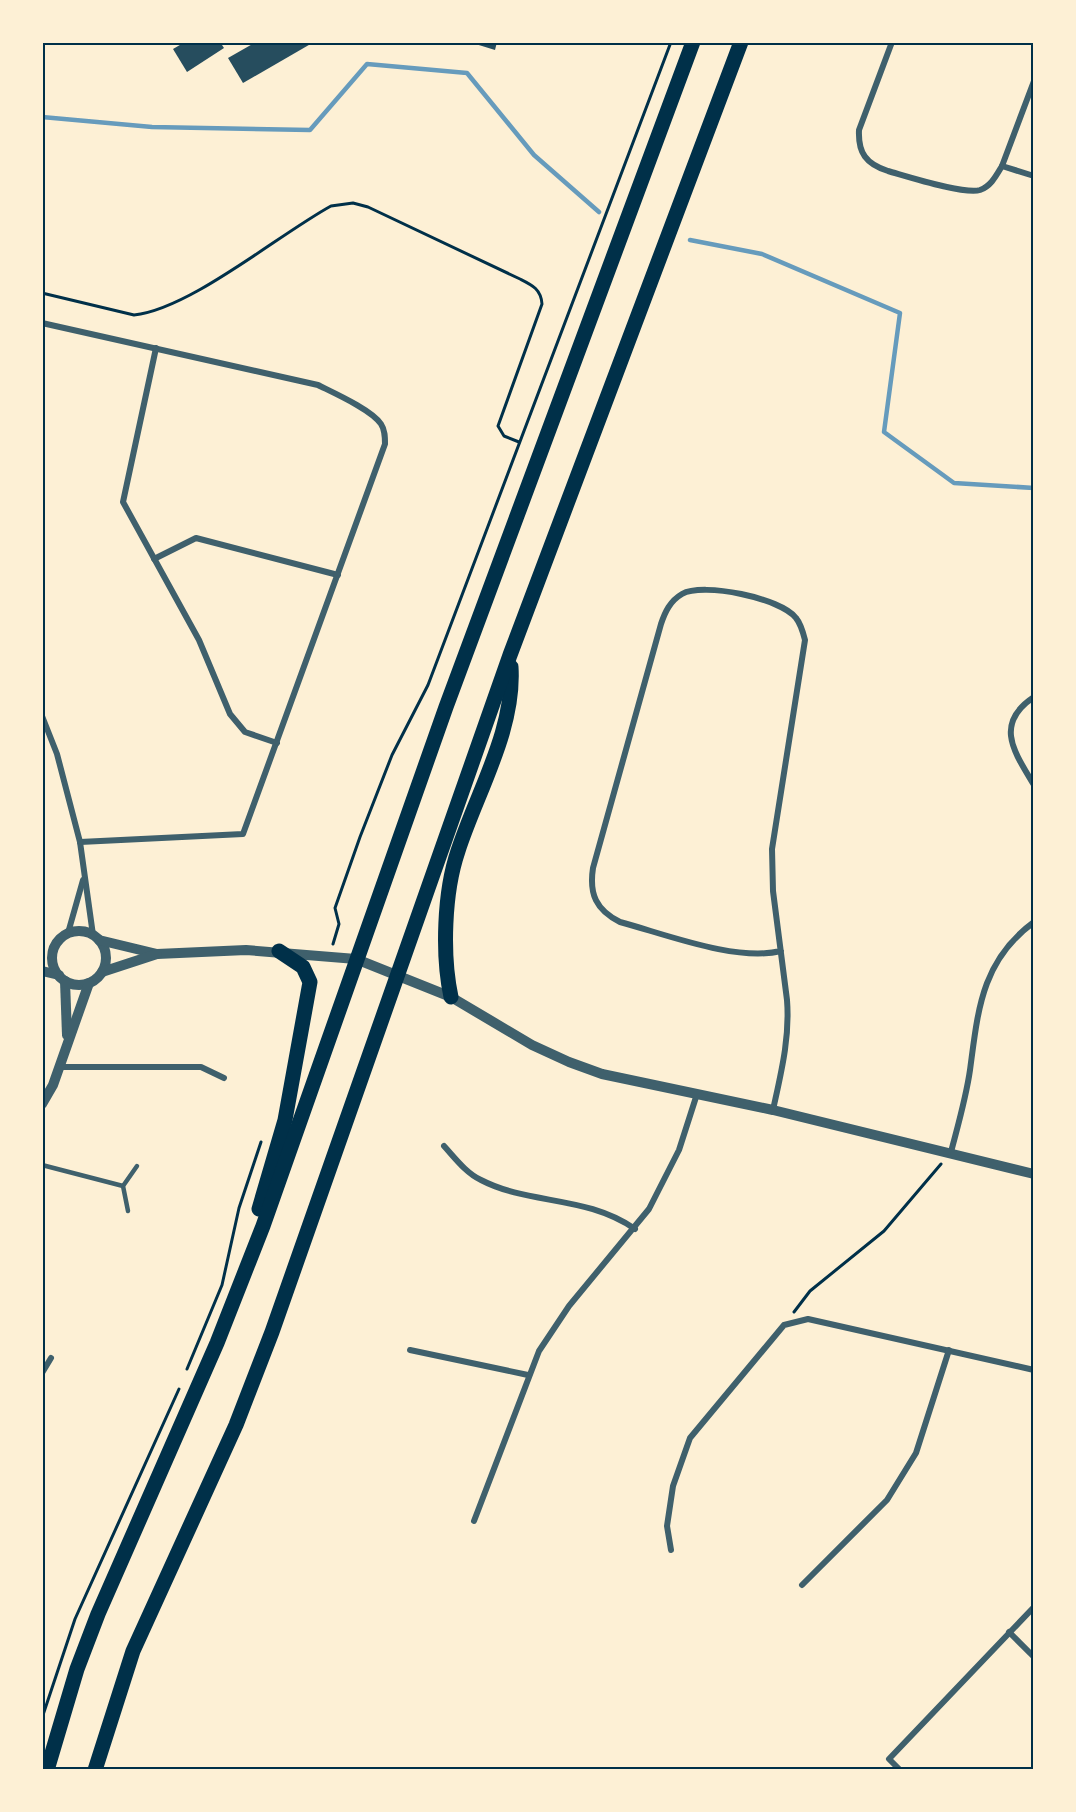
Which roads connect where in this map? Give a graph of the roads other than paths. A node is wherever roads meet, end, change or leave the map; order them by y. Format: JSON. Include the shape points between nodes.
{"nodes":[{"id":1,"x":693,"y":42,"type":"edge"},
{"id":2,"x":741,"y":42,"type":"edge"},
{"id":3,"x":892,"y":42,"type":"edge"},
{"id":4,"x":1034,"y":81,"type":"edge"},
{"id":5,"x":1002,"y":166,"type":"junction"},
{"id":6,"x":1034,"y":176,"type":"edge"},
{"id":7,"x":42,"y":323,"type":"edge"},
{"id":8,"x":156,"y":348,"type":"junction"},
{"id":9,"x":154,"y":560,"type":"junction"},
{"id":10,"x":338,"y":575,"type":"junction"},
{"id":11,"x":510,"y":655,"type":"junction"},
{"id":12,"x":1034,"y":697,"type":"edge"},
{"id":13,"x":42,"y":716,"type":"edge"},
{"id":14,"x":45,"y":733,"type":"edge"},
{"id":15,"x":277,"y":743,"type":"junction"},
{"id":16,"x":1034,"y":785,"type":"edge"},
{"id":17,"x":80,"y":842,"type":"junction"},
{"id":18,"x":83,"y":876,"type":"junction"},
{"id":19,"x":1034,"y":922,"type":"edge"},
{"id":20,"x":68,"y":933,"type":"junction"},
{"id":21,"x":96,"y":938,"type":"junction"},
{"id":22,"x":56,"y":944,"type":"junction"},
{"id":23,"x":42,"y":947,"type":"edge"},
{"id":24,"x":279,"y":951,"type":"junction"},
{"id":25,"x":781,"y":951,"type":"junction"},
{"id":26,"x":157,"y":954,"type":"junction"},
{"id":27,"x":356,"y":960,"type":"junction"},
{"id":28,"x":42,"y":971,"type":"edge"},
{"id":29,"x":102,"y":972,"type":"junction"},
{"id":30,"x":397,"y":975,"type":"junction"},
{"id":31,"x":62,"y":978,"type":"junction"},
{"id":32,"x":89,"y":983,"type":"junction"},
{"id":33,"x":451,"y":997,"type":"junction"},
{"id":34,"x":67,"y":1041,"type":"junction"},
{"id":35,"x":60,"y":1067,"type":"junction"},
{"id":36,"x":224,"y":1078,"type":"dead end"},
{"id":37,"x":698,"y":1094,"type":"junction"},
{"id":38,"x":42,"y":1104,"type":"edge"},
{"id":39,"x":773,"y":1110,"type":"junction"},
{"id":40,"x":444,"y":1146,"type":"dead end"},
{"id":41,"x":951,"y":1152,"type":"junction"},
{"id":42,"x":42,"y":1165,"type":"edge"},
{"id":43,"x":137,"y":1166,"type":"dead end"},
{"id":44,"x":1034,"y":1174,"type":"edge"},
{"id":45,"x":123,"y":1185,"type":"junction"},
{"id":46,"x":128,"y":1211,"type":"dead end"},
{"id":47,"x":635,"y":1229,"type":"junction"},
{"id":48,"x":231,"y":1310,"type":"junction"},
{"id":49,"x":410,"y":1350,"type":"dead end"},
{"id":50,"x":949,"y":1350,"type":"junction"},
{"id":51,"x":51,"y":1358,"type":"dead end"},
{"id":52,"x":1034,"y":1370,"type":"edge"},
{"id":53,"x":42,"y":1372,"type":"edge"},
{"id":54,"x":528,"y":1375,"type":"junction"},
{"id":55,"x":474,"y":1521,"type":"dead end"},
{"id":56,"x":671,"y":1550,"type":"dead end"},
{"id":57,"x":802,"y":1585,"type":"dead end"},
{"id":58,"x":1034,"y":1607,"type":"edge"},
{"id":59,"x":1009,"y":1632,"type":"junction"},
{"id":60,"x":1034,"y":1658,"type":"edge"},
{"id":61,"x":47,"y":1770,"type":"edge"},
{"id":62,"x":95,"y":1770,"type":"edge"},
{"id":63,"x":900,"y":1770,"type":"edge"}],
"edges":[{"from":1,"to":27,"type":"main road","via":[[530,475]]},
{"from":2,"to":11,"type":"main road"},
{"from":3,"to":5,"type":"street","via":[[859,130],[862,155],[876,167],[972,192],[989,184]]},
{"from":4,"to":5,"type":"street"},
{"from":5,"to":6,"type":"street"},
{"from":7,"to":8,"type":"street"},
{"from":8,"to":9,"type":"street","via":[[123,502]]},
{"from":8,"to":10,"type":"street","via":[[318,385],[340,395],[381,424],[384,452]]},
{"from":9,"to":10,"type":"street","via":[[196,538]]},
{"from":9,"to":15,"type":"street","via":[[199,640],[230,714],[245,732]]},
{"from":10,"to":15,"type":"street"},
{"from":11,"to":30,"type":"main road"},
{"from":11,"to":33,"type":"main road","via":[[508,714],[452,869],[446,958]]},
{"from":12,"to":16,"type":"street","via":[[1016,713],[1010,738]]},
{"from":13,"to":14,"type":"street"},
{"from":14,"to":17,"type":"street","via":[[69,794]]},
{"from":15,"to":17,"type":"street","via":[[243,834]]},
{"from":17,"to":18,"type":"street"},
{"from":18,"to":20,"type":"street"},
{"from":18,"to":21,"type":"street"},
{"from":19,"to":41,"type":"street","via":[[999,959],[981,997],[966,1092]]},
{"from":20,"to":21,"type":"street","via":[[85,932]]},
{"from":20,"to":22,"type":"street"},
{"from":21,"to":26,"type":"street"},
{"from":21,"to":29,"type":"street","via":[[105,956]]},
{"from":22,"to":23,"type":"street"},
{"from":22,"to":31,"type":"street","via":[[52,960]]},
{"from":24,"to":26,"type":"street"},
{"from":24,"to":27,"type":"street"},
{"from":24,"to":48,"type":"main road","via":[[303,967],[310,982],[285,1120]]},
{"from":25,"to":25,"type":"street","via":[[762,955],[736,952],[620,922],[608,916],[593,896],[593,868],[660,624],[673,601],[692,590],[706,588],[777,604],[796,618],[805,640],[772,849]]},
{"from":25,"to":39,"type":"street","via":[[789,1017]]},
{"from":26,"to":29,"type":"street"},
{"from":27,"to":30,"type":"street"},
{"from":27,"to":48,"type":"main road"},
{"from":28,"to":31,"type":"street"},
{"from":29,"to":32,"type":"street"},
{"from":30,"to":33,"type":"street"},
{"from":30,"to":62,"type":"main road","via":[[272,1332],[236,1425],[133,1651]]},
{"from":31,"to":32,"type":"street","via":[[73,984]]},
{"from":31,"to":34,"type":"street"},
{"from":32,"to":34,"type":"street"},
{"from":33,"to":37,"type":"street","via":[[569,1062],[602,1074]]},
{"from":34,"to":35,"type":"street"},
{"from":35,"to":36,"type":"street","via":[[201,1067]]},
{"from":35,"to":38,"type":"street"},
{"from":37,"to":39,"type":"street"},
{"from":37,"to":47,"type":"street","via":[[679,1150]]},
{"from":39,"to":41,"type":"street"},
{"from":40,"to":47,"type":"street","via":[[480,1180],[609,1213]]},
{"from":41,"to":44,"type":"street"},
{"from":42,"to":45,"type":"lane"},
{"from":43,"to":45,"type":"lane"},
{"from":45,"to":46,"type":"lane"},
{"from":47,"to":54,"type":"street","via":[[551,1328]]},
{"from":48,"to":61,"type":"main road","via":[[98,1614]]},
{"from":49,"to":54,"type":"street"},
{"from":50,"to":52,"type":"street"},
{"from":50,"to":56,"type":"street","via":[[808,1319],[784,1325],[690,1438],[673,1486],[667,1526]]},
{"from":50,"to":57,"type":"street","via":[[916,1453],[887,1500]]},
{"from":51,"to":53,"type":"street"},
{"from":54,"to":55,"type":"street"},
{"from":58,"to":59,"type":"street"},
{"from":59,"to":60,"type":"street"},
{"from":59,"to":63,"type":"street","via":[[889,1759]]}]}
